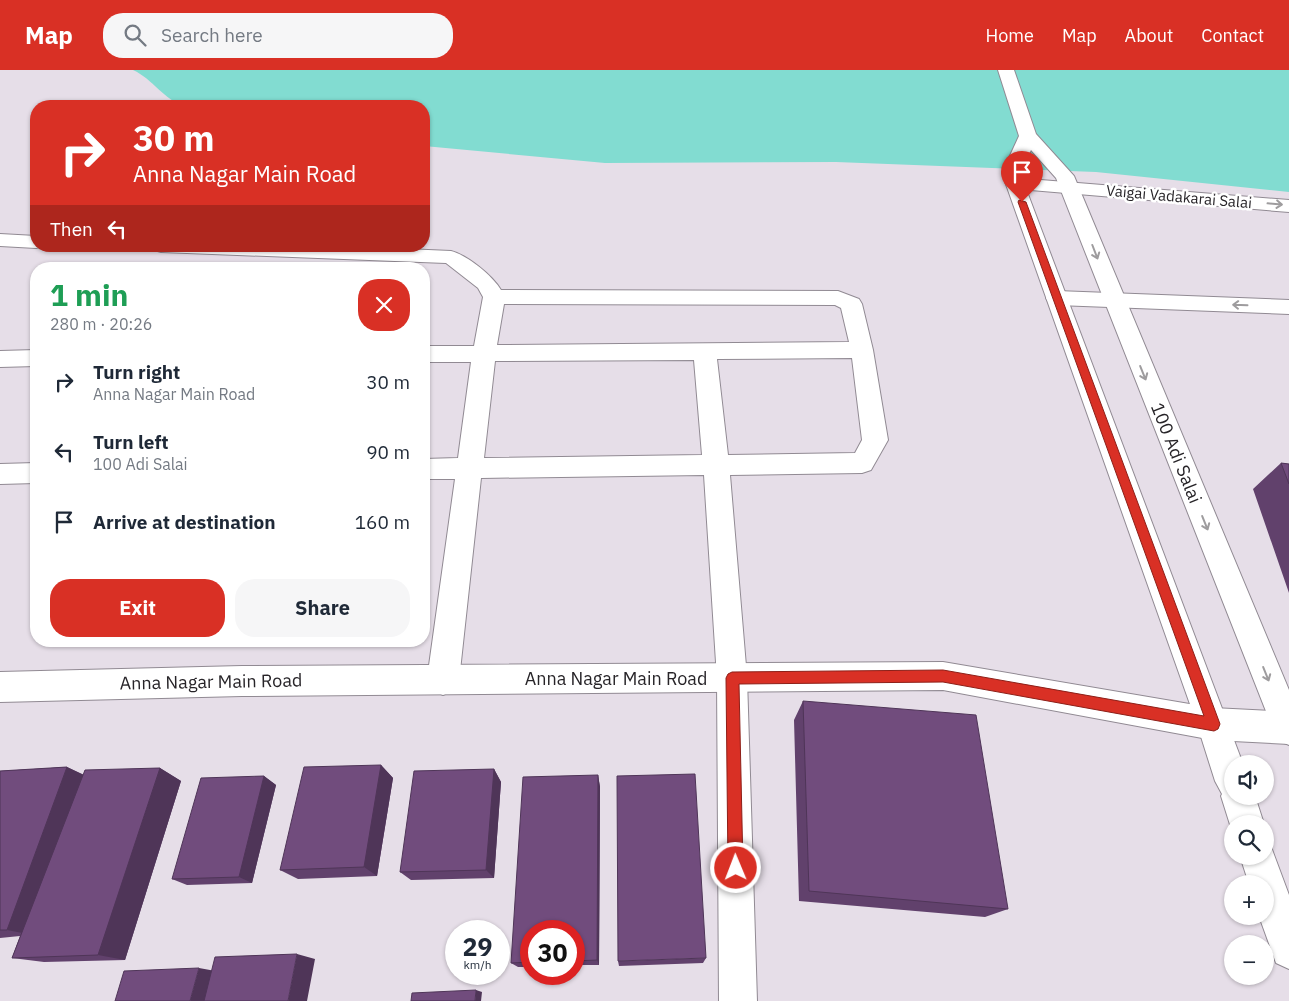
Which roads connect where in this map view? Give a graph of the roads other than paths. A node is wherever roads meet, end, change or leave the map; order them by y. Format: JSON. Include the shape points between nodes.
{"nodes":[{"id":1,"x":1006,"y":70,"type":"edge"},
{"id":2,"x":1028,"y":136,"type":"junction"},
{"id":3,"x":1013,"y":178,"type":"junction"},
{"id":4,"x":1067,"y":182,"type":"junction"},
{"id":5,"x":1289,"y":206,"type":"edge"},
{"id":6,"x":0,"y":240,"type":"edge"},
{"id":7,"x":30,"y":242,"type":"edge"},
{"id":8,"x":320,"y":252,"type":"edge"},
{"id":9,"x":494,"y":296,"type":"junction"},
{"id":10,"x":1057,"y":298,"type":"junction"},
{"id":11,"x":1114,"y":301,"type":"junction"},
{"id":12,"x":1289,"y":307,"type":"edge"},
{"id":13,"x":862,"y":350,"type":"junction"},
{"id":14,"x":705,"y":352,"type":"junction"},
{"id":15,"x":484,"y":353,"type":"junction"},
{"id":16,"x":430,"y":354,"type":"edge"},
{"id":17,"x":30,"y":358,"type":"edge"},
{"id":18,"x":0,"y":359,"type":"edge"},
{"id":19,"x":716,"y":465,"type":"junction"},
{"id":20,"x":430,"y":469,"type":"edge"},
{"id":21,"x":470,"y":469,"type":"junction"},
{"id":22,"x":30,"y":473,"type":"edge"},
{"id":23,"x":0,"y":474,"type":"edge"},
{"id":24,"x":732,"y":678,"type":"junction"},
{"id":25,"x":443,"y":680,"type":"junction"},
{"id":26,"x":0,"y":687,"type":"edge"},
{"id":27,"x":1214,"y":724,"type":"junction"},
{"id":28,"x":1289,"y":728,"type":"edge"},
{"id":29,"x":1224,"y":756,"type":"edge"},
{"id":30,"x":1261,"y":865,"type":"edge"},
{"id":31,"x":1289,"y":950,"type":"edge"},
{"id":32,"x":738,"y":1001,"type":"edge"}],
"edges":[{"from":1,"to":2,"type":"street"},
{"from":2,"to":3,"type":"street"},
{"from":2,"to":4,"type":"street"},
{"from":3,"to":4,"type":"street","name":"Vaigai Vadakarai Salai"},
{"from":3,"to":10,"type":"street"},
{"from":4,"to":5,"type":"street","name":"Vaigai Vadakarai Salai","one_way":true},
{"from":4,"to":11,"type":"street","name":"100 Adi Salai","one_way":true},
{"from":6,"to":7,"type":"street"},
{"from":8,"to":9,"type":"street","via":[[451,257],[487,284]]},
{"from":9,"to":13,"type":"street","via":[[838,298],[851,304]]},
{"from":9,"to":15,"type":"street"},
{"from":10,"to":11,"type":"street"},
{"from":10,"to":27,"type":"street"},
{"from":12,"to":11,"type":"street","one_way":true},
{"from":11,"to":28,"type":"street","name":"100 Adi Salai","one_way":true},
{"from":13,"to":14,"type":"street"},
{"from":13,"to":19,"type":"street","via":[[875,440],[862,463]]},
{"from":14,"to":15,"type":"street"},
{"from":14,"to":19,"type":"street"},
{"from":15,"to":16,"type":"street"},
{"from":15,"to":21,"type":"street"},
{"from":17,"to":18,"type":"street"},
{"from":19,"to":21,"type":"street"},
{"from":19,"to":24,"type":"street"},
{"from":20,"to":21,"type":"street"},
{"from":21,"to":25,"type":"street"},
{"from":22,"to":23,"type":"street"},
{"from":24,"to":25,"type":"street","name":"Anna Nagar Main Road"},
{"from":24,"to":27,"type":"street","name":"Anna Nagar Main Road","via":[[943,676]]},
{"from":24,"to":32,"type":"street"},
{"from":25,"to":26,"type":"street","name":"Anna Nagar Main Road"},
{"from":27,"to":28,"type":"street","name":"Anna Nagar Main Road"},
{"from":27,"to":29,"type":"street"},
{"from":30,"to":31,"type":"street"}]}
